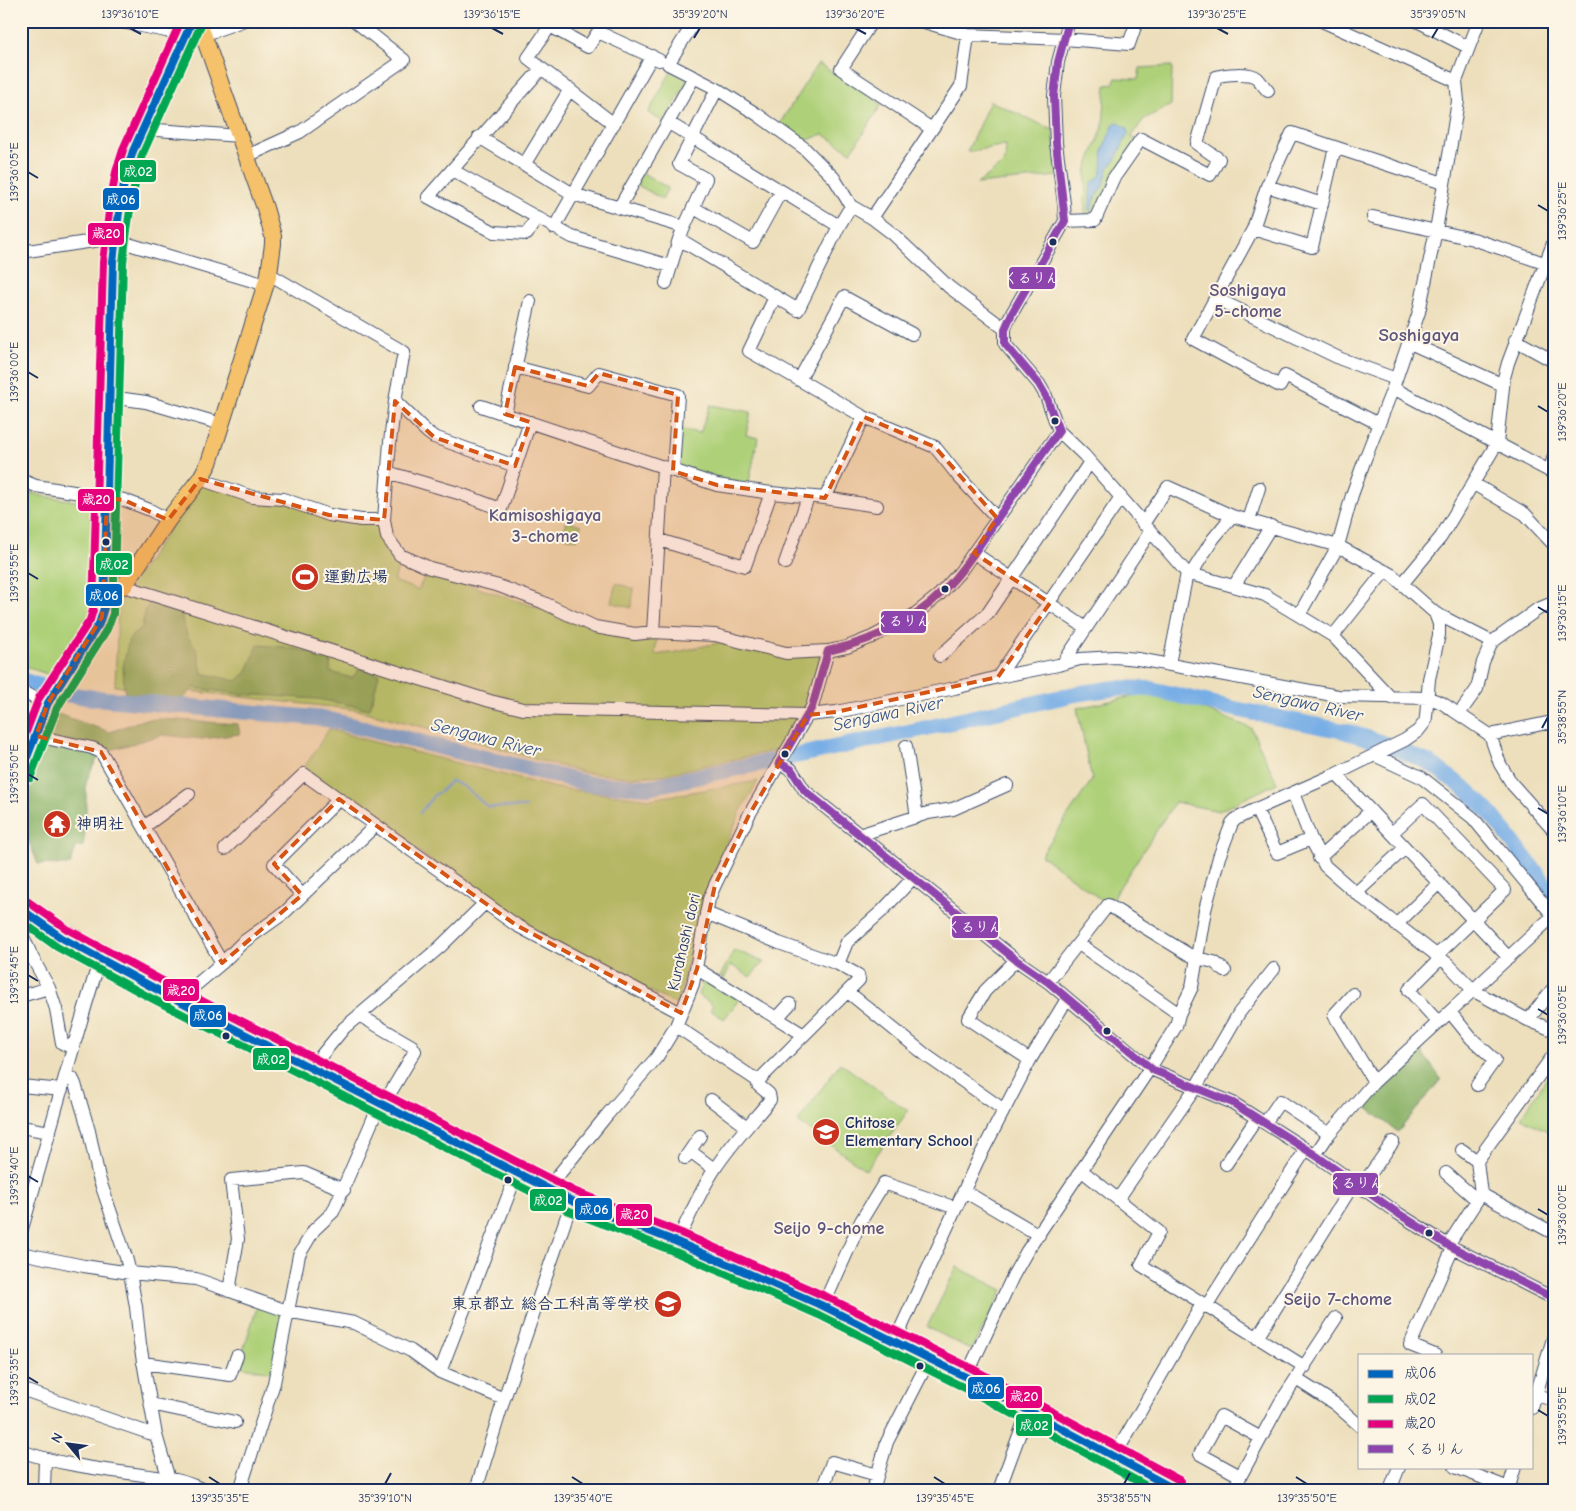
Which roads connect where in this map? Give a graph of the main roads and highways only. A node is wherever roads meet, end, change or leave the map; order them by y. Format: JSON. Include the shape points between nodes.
{"nodes":[{"id":1,"x":188,"y":23,"type":"edge"},
{"id":2,"x":124,"y":586,"type":"road end"},
{"id":3,"x":23,"y":768,"type":"edge"}],
"edges":[{"from":1,"to":2,"type":"main road","via":[[204,35],[273,236],[273,253],[210,463]]},
{"from":1,"to":3,"type":"main road","via":[[133,151],[120,204],[114,262],[105,603],[102,616],[49,701]]}]}
